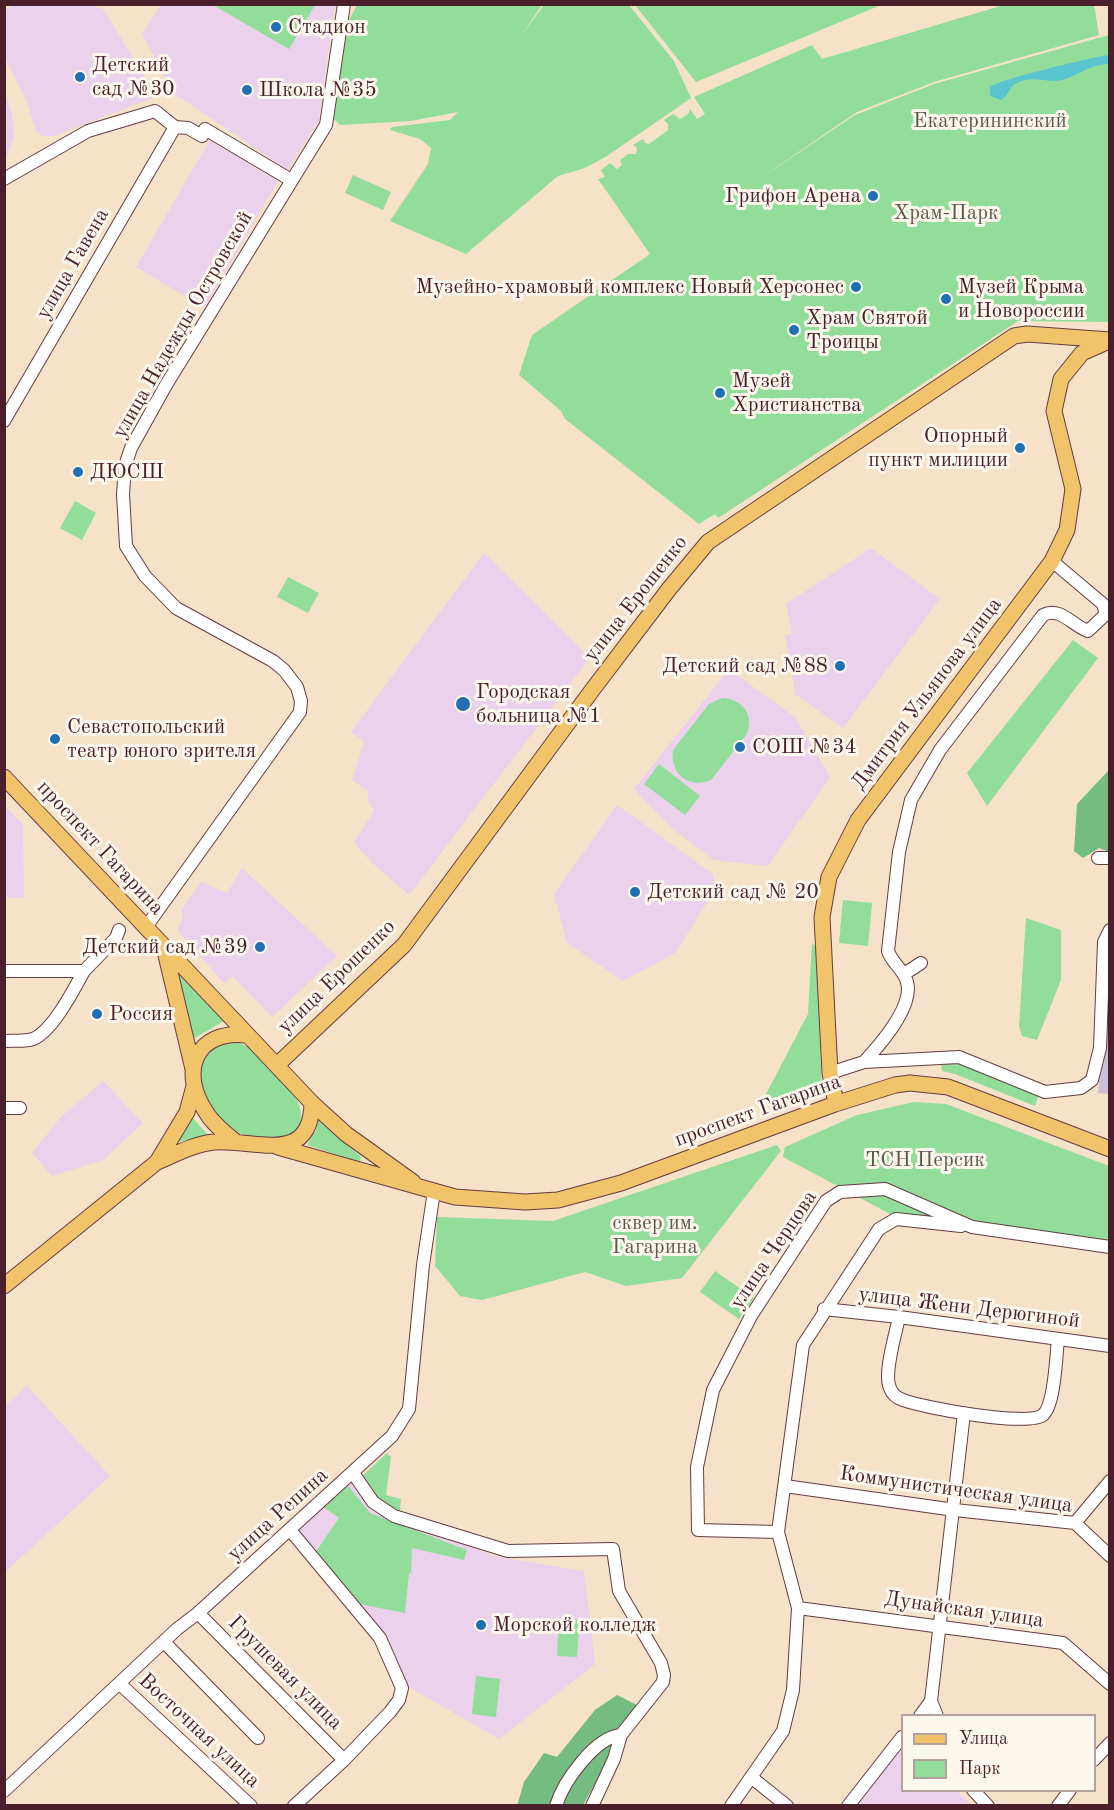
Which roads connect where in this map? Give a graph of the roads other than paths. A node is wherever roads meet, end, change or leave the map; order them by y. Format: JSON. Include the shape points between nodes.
{"nodes":[{"id":1,"x":344,"y":4,"type":"edge"},
{"id":2,"x":175,"y":127,"type":"junction"},
{"id":3,"x":4,"y":179,"type":"edge"},
{"id":4,"x":291,"y":180,"type":"junction"},
{"id":5,"x":1110,"y":340,"type":"edge"},
{"id":6,"x":4,"y":421,"type":"edge"},
{"id":7,"x":1052,"y":561,"type":"junction"},
{"id":8,"x":4,"y":777,"type":"edge"},
{"id":9,"x":146,"y":927,"type":"junction"},
{"id":10,"x":119,"y":930,"type":"dead end"},
{"id":11,"x":1107,"y":936,"type":"edge"},
{"id":12,"x":164,"y":947,"type":"junction"},
{"id":13,"x":921,"y":963,"type":"dead end"},
{"id":14,"x":4,"y":971,"type":"edge"},
{"id":15,"x":84,"y":971,"type":"junction"},
{"id":16,"x":904,"y":974,"type":"junction"},
{"id":17,"x":246,"y":1035,"type":"junction"},
{"id":18,"x":4,"y":1041,"type":"edge"},
{"id":19,"x":864,"y":1062,"type":"junction"},
{"id":20,"x":276,"y":1065,"type":"junction"},
{"id":21,"x":193,"y":1070,"type":"junction"},
{"id":22,"x":830,"y":1074,"type":"junction"},
{"id":23,"x":194,"y":1086,"type":"junction"},
{"id":24,"x":312,"y":1103,"type":"junction"},
{"id":25,"x":836,"y":1103,"type":"junction"},
{"id":26,"x":4,"y":1108,"type":"edge"},
{"id":27,"x":20,"y":1108,"type":"dead end"},
{"id":28,"x":236,"y":1142,"type":"junction"},
{"id":29,"x":278,"y":1147,"type":"junction"},
{"id":30,"x":1110,"y":1149,"type":"edge"},
{"id":31,"x":157,"y":1162,"type":"junction"},
{"id":32,"x":416,"y":1184,"type":"junction"},
{"id":33,"x":434,"y":1191,"type":"junction"},
{"id":34,"x":972,"y":1227,"type":"junction"},
{"id":35,"x":1110,"y":1247,"type":"edge"},
{"id":36,"x":4,"y":1286,"type":"edge"},
{"id":37,"x":824,"y":1309,"type":"junction"},
{"id":38,"x":899,"y":1317,"type":"junction"},
{"id":39,"x":1058,"y":1339,"type":"junction"},
{"id":40,"x":1110,"y":1346,"type":"edge"},
{"id":41,"x":964,"y":1413,"type":"junction"},
{"id":42,"x":353,"y":1473,"type":"junction"},
{"id":43,"x":1110,"y":1481,"type":"edge"},
{"id":44,"x":785,"y":1486,"type":"junction"},
{"id":45,"x":955,"y":1510,"type":"junction"},
{"id":46,"x":1075,"y":1523,"type":"junction"},
{"id":47,"x":290,"y":1530,"type":"junction"},
{"id":48,"x":778,"y":1532,"type":"junction"},
{"id":49,"x":1110,"y":1556,"type":"edge"},
{"id":50,"x":798,"y":1608,"type":"junction"},
{"id":51,"x":198,"y":1613,"type":"junction"},
{"id":52,"x":938,"y":1625,"type":"junction"},
{"id":53,"x":165,"y":1643,"type":"junction"},
{"id":54,"x":120,"y":1684,"type":"junction"},
{"id":55,"x":1110,"y":1684,"type":"edge"},
{"id":56,"x":931,"y":1701,"type":"junction"},
{"id":57,"x":921,"y":1714,"type":"edge"},
{"id":58,"x":936,"y":1714,"type":"edge"},
{"id":59,"x":621,"y":1734,"type":"junction"},
{"id":60,"x":258,"y":1738,"type":"dead end"},
{"id":61,"x":901,"y":1740,"type":"edge"},
{"id":62,"x":1110,"y":1743,"type":"edge"},
{"id":63,"x":1096,"y":1759,"type":"edge"},
{"id":64,"x":344,"y":1760,"type":"junction"},
{"id":65,"x":751,"y":1777,"type":"junction"},
{"id":66,"x":4,"y":1791,"type":"edge"},
{"id":67,"x":974,"y":1792,"type":"edge"},
{"id":68,"x":1069,"y":1792,"type":"edge"},
{"id":69,"x":251,"y":1806,"type":"edge"},
{"id":70,"x":294,"y":1806,"type":"edge"},
{"id":71,"x":556,"y":1806,"type":"edge"},
{"id":72,"x":592,"y":1806,"type":"edge"},
{"id":73,"x":730,"y":1806,"type":"edge"},
{"id":74,"x":787,"y":1806,"type":"edge"},
{"id":75,"x":848,"y":1806,"type":"edge"},
{"id":76,"x":988,"y":1806,"type":"edge"},
{"id":77,"x":1058,"y":1806,"type":"edge"}],
"edges":[{"from":1,"to":4,"type":"street","name":"улица Надежды Островской","via":[[326,125]]},
{"from":2,"to":3,"type":"street","via":[[155,111],[123,120],[88,131]]},
{"from":2,"to":4,"type":"street","via":[[188,128],[202,136],[205,129]]},
{"from":2,"to":6,"type":"street","name":"улица Гавена"},
{"from":4,"to":9,"type":"street","name":"улица Надежды Островской","via":[[131,448],[123,494],[126,546],[145,576],[176,608],[279,665],[297,687],[300,712]]},
{"from":5,"to":7,"type":"main road","name":"Дмитрия Ульянова улица","via":[[1082,353],[1061,379],[1054,411],[1073,489],[1067,530]]},
{"from":5,"to":20,"type":"main road","name":"улица Ерошенко","via":[[1014,336],[708,542],[404,945]]},
{"from":7,"to":16,"type":"street","via":[[1103,604],[1106,614],[1088,631],[1058,613],[1043,615],[940,750],[910,800],[899,852],[888,951],[896,968]]},
{"from":7,"to":22,"type":"main road","name":"Дмитрия Ульянова улица","via":[[858,820],[829,877],[822,917]]},
{"from":8,"to":9,"type":"main road","name":"проспект Гагарина"},
{"from":9,"to":12,"type":"main road","name":"проспект Гагарина"},
{"from":10,"to":15,"type":"street"},
{"from":11,"to":19,"type":"street","via":[[1100,1048],[1095,1073],[1087,1085],[1045,1092],[959,1057]]},
{"from":12,"to":17,"type":"main road","name":"проспект Гагарина"},
{"from":12,"to":21,"type":"main road","name":"проспект Гагарина"},
{"from":13,"to":16,"type":"street"},
{"from":14,"to":15,"type":"street"},
{"from":15,"to":18,"type":"street","via":[[69,1000],[39,1036]]},
{"from":16,"to":19,"type":"street","via":[[908,991],[892,1032]]},
{"from":17,"to":20,"type":"main road"},
{"from":17,"to":21,"type":"main road","via":[[212,1039],[199,1051]]},
{"from":19,"to":22,"type":"street"},
{"from":20,"to":24,"type":"main road"},
{"from":21,"to":23,"type":"main road"},
{"from":22,"to":25,"type":"main road","name":"Дмитрия Ульянова улица"},
{"from":23,"to":28,"type":"main road","via":[[206,1113]]},
{"from":23,"to":31,"type":"main road","via":[[187,1112]]},
{"from":24,"to":29,"type":"main road","via":[[305,1132],[293,1143]]},
{"from":24,"to":32,"type":"main road","name":"проспект Гагарина","via":[[346,1134]]},
{"from":25,"to":30,"type":"main road","name":"проспект Гагарина","via":[[895,1085],[925,1083],[948,1087]]},
{"from":25,"to":33,"type":"main road","name":"проспект Гагарина","via":[[621,1183],[558,1200],[474,1200]]},
{"from":26,"to":27,"type":"street"},
{"from":28,"to":29,"type":"main road"},
{"from":28,"to":31,"type":"main road","via":[[195,1146]]},
{"from":29,"to":32,"type":"main road","name":"проспект Гагарина"},
{"from":31,"to":36,"type":"main road"},
{"from":32,"to":33,"type":"main road","name":"проспект Гагарина"},
{"from":33,"to":42,"type":"street","name":"улица Репина","via":[[409,1409],[392,1436]]},
{"from":34,"to":35,"type":"street","name":"улица Черцова"},
{"from":34,"to":37,"type":"street","via":[[896,1219],[879,1229]]},
{"from":34,"to":48,"type":"street","name":"улица Черцова","via":[[885,1189],[840,1192],[826,1201],[751,1316],[713,1390],[697,1467],[698,1530]]},
{"from":37,"to":38,"type":"street","name":"улица Жени Дерюгиной"},
{"from":37,"to":44,"type":"street","via":[[802,1346]]},
{"from":38,"to":39,"type":"street","name":"улица Жени Дерюгиной"},
{"from":38,"to":41,"type":"street","via":[[887,1378],[891,1392],[904,1401]]},
{"from":39,"to":40,"type":"street","name":"улица Жени Дерюгиной"},
{"from":39,"to":41,"type":"street","via":[[1050,1402],[1043,1414],[1029,1420]]},
{"from":41,"to":45,"type":"street"},
{"from":42,"to":47,"type":"street","name":"улица Репина"},
{"from":42,"to":59,"type":"street","via":[[373,1502],[394,1516],[508,1551],[613,1549],[619,1591],[661,1663],[664,1675],[663,1682]]},
{"from":43,"to":46,"type":"street"},
{"from":44,"to":45,"type":"street","name":"Коммунистическая улица"},
{"from":44,"to":48,"type":"street"},
{"from":45,"to":46,"type":"street","name":"Коммунистическая улица"},
{"from":45,"to":52,"type":"street"},
{"from":46,"to":49,"type":"street","name":"Коммунистическая улица"},
{"from":47,"to":51,"type":"street","name":"улица Репина"},
{"from":47,"to":64,"type":"street","via":[[380,1638],[402,1688],[399,1700]]},
{"from":48,"to":50,"type":"street"},
{"from":50,"to":52,"type":"street","name":"Дунайская улица"},
{"from":50,"to":65,"type":"street","via":[[793,1690],[783,1731]]},
{"from":51,"to":53,"type":"street","name":"улица Репина"},
{"from":51,"to":64,"type":"street","name":"Грушевая улица"},
{"from":52,"to":55,"type":"street","name":"Дунайская улица","via":[[1063,1643]]},
{"from":52,"to":56,"type":"street"},
{"from":53,"to":54,"type":"street","name":"улица Репина"},
{"from":53,"to":60,"type":"street"},
{"from":54,"to":66,"type":"street","name":"улица Репина"},
{"from":54,"to":69,"type":"street","name":"Восточная улица"},
{"from":56,"to":57,"type":"street"},
{"from":56,"to":58,"type":"street"},
{"from":59,"to":71,"type":"street","via":[[609,1737],[582,1759]]},
{"from":59,"to":72,"type":"street"},
{"from":61,"to":75,"type":"street"},
{"from":62,"to":63,"type":"street"},
{"from":64,"to":70,"type":"street"},
{"from":65,"to":73,"type":"street"},
{"from":65,"to":74,"type":"street"},
{"from":67,"to":76,"type":"street"},
{"from":68,"to":77,"type":"street"}]}
